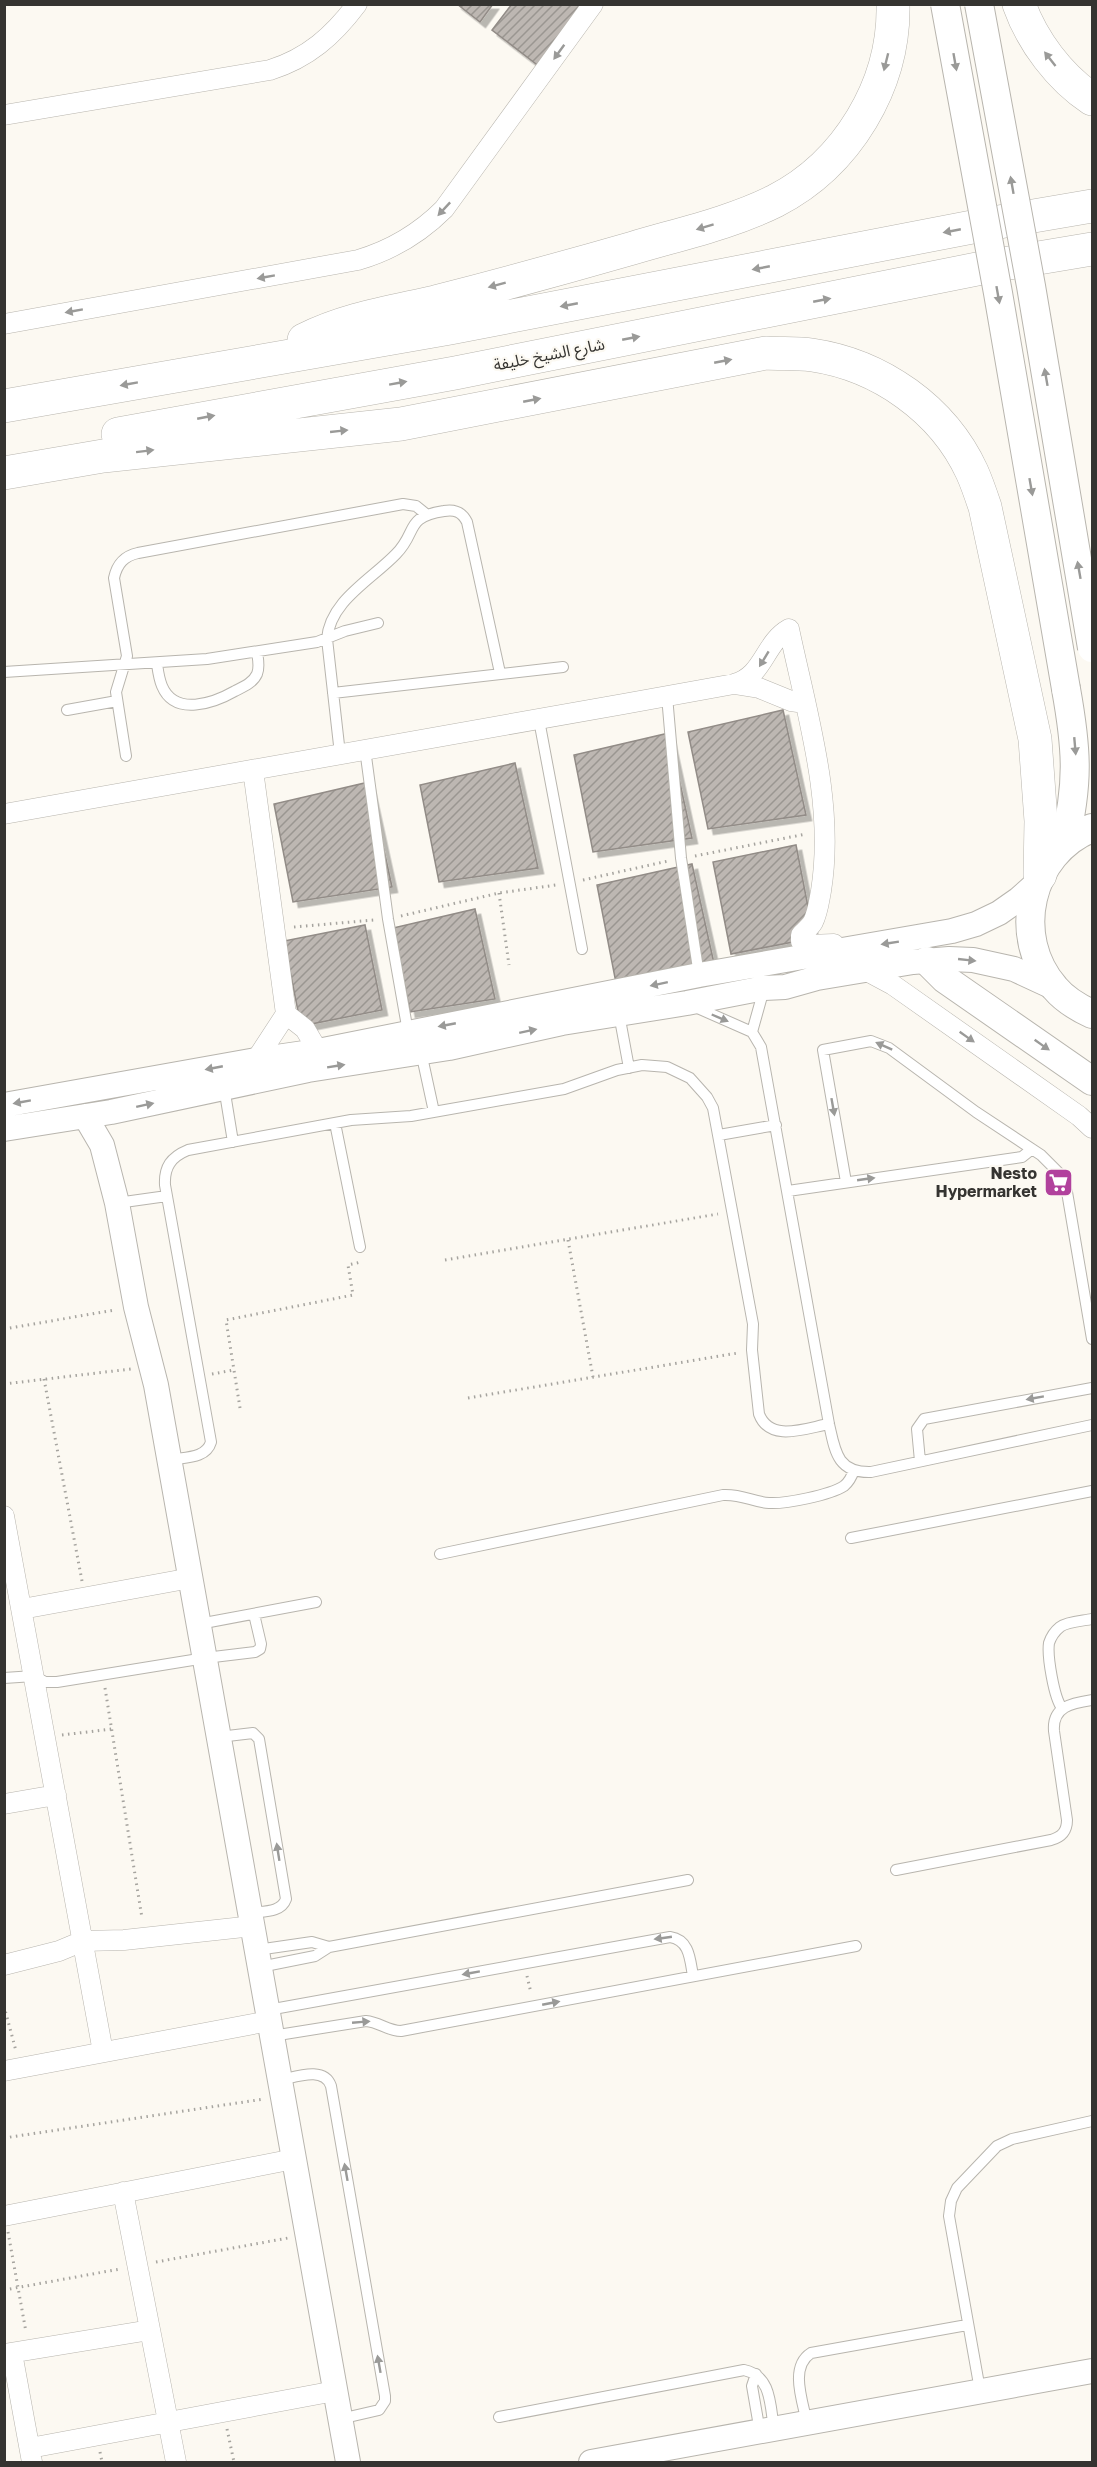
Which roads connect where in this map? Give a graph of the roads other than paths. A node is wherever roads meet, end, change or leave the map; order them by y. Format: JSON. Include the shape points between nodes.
{"nodes":[{"id":1,"x":357,"y":4,"type":"edge"},
{"id":2,"x":593,"y":4,"type":"edge"},
{"id":3,"x":893,"y":4,"type":"edge"},
{"id":4,"x":945,"y":4,"type":"edge"},
{"id":5,"x":979,"y":4,"type":"edge"},
{"id":6,"x":1018,"y":4,"type":"edge"},
{"id":7,"x":1092,"y":99,"type":"edge"},
{"id":8,"x":4,"y":115,"type":"edge"},
{"id":9,"x":1092,"y":206,"type":"edge"},
{"id":10,"x":1092,"y":249,"type":"edge"},
{"id":11,"x":4,"y":324,"type":"edge"},
{"id":12,"x":282,"y":358,"type":"junction"},
{"id":13,"x":4,"y":406,"type":"edge"},
{"id":14,"x":4,"y":456,"type":"edge"},
{"id":15,"x":4,"y":473,"type":"edge"},
{"id":16,"x":426,"y":514,"type":"junction"},
{"id":17,"x":378,"y":623,"type":"dead end"},
{"id":18,"x":327,"y":639,"type":"junction"},
{"id":19,"x":1092,"y":648,"type":"edge"},
{"id":20,"x":257,"y":652,"type":"junction"},
{"id":21,"x":125,"y":664,"type":"junction"},
{"id":22,"x":157,"y":664,"type":"junction"},
{"id":23,"x":563,"y":667,"type":"dead end"},
{"id":24,"x":4,"y":672,"type":"edge"},
{"id":25,"x":500,"y":673,"type":"junction"},
{"id":26,"x":734,"y":684,"type":"junction"},
{"id":27,"x":333,"y":693,"type":"junction"},
{"id":28,"x":667,"y":696,"type":"junction"},
{"id":29,"x":117,"y":701,"type":"junction"},
{"id":30,"x":805,"y":702,"type":"junction"},
{"id":31,"x":67,"y":710,"type":"dead end"},
{"id":32,"x":539,"y":720,"type":"junction"},
{"id":33,"x":365,"y":749,"type":"junction"},
{"id":34,"x":340,"y":754,"type":"junction"},
{"id":35,"x":126,"y":756,"type":"dead end"},
{"id":36,"x":253,"y":770,"type":"junction"},
{"id":37,"x":4,"y":814,"type":"edge"},
{"id":38,"x":1092,"y":828,"type":"edge"},
{"id":39,"x":1064,"y":845,"type":"junction"},
{"id":40,"x":1039,"y":879,"type":"junction"},
{"id":41,"x":855,"y":948,"type":"junction"},
{"id":42,"x":582,"y":949,"type":"dead end"},
{"id":43,"x":927,"y":961,"type":"junction"},
{"id":44,"x":865,"y":970,"type":"junction"},
{"id":45,"x":699,"y":975,"type":"junction"},
{"id":46,"x":764,"y":988,"type":"junction"},
{"id":47,"x":1055,"y":988,"type":"junction"},
{"id":48,"x":687,"y":1003,"type":"junction"},
{"id":49,"x":619,"y":1013,"type":"junction"},
{"id":50,"x":286,"y":1014,"type":"junction"},
{"id":51,"x":1092,"y":1015,"type":"edge"},
{"id":52,"x":752,"y":1032,"type":"junction"},
{"id":53,"x":415,"y":1042,"type":"junction"},
{"id":54,"x":318,"y":1052,"type":"junction"},
{"id":55,"x":630,"y":1068,"type":"junction"},
{"id":56,"x":257,"y":1070,"type":"junction"},
{"id":57,"x":1092,"y":1081,"type":"edge"},
{"id":58,"x":224,"y":1087,"type":"junction"},
{"id":59,"x":4,"y":1105,"type":"edge"},
{"id":60,"x":111,"y":1112,"type":"junction"},
{"id":61,"x":434,"y":1112,"type":"junction"},
{"id":62,"x":85,"y":1116,"type":"junction"},
{"id":63,"x":335,"y":1123,"type":"junction"},
{"id":64,"x":776,"y":1125,"type":"junction"},
{"id":65,"x":1092,"y":1128,"type":"edge"},
{"id":66,"x":4,"y":1130,"type":"edge"},
{"id":67,"x":719,"y":1135,"type":"junction"},
{"id":68,"x":233,"y":1142,"type":"junction"},
{"id":69,"x":102,"y":1145,"type":"junction"},
{"id":70,"x":1032,"y":1149,"type":"junction"},
{"id":71,"x":846,"y":1182,"type":"junction"},
{"id":72,"x":788,"y":1191,"type":"junction"},
{"id":73,"x":167,"y":1196,"type":"junction"},
{"id":74,"x":117,"y":1203,"type":"junction"},
{"id":75,"x":360,"y":1247,"type":"road end"},
{"id":76,"x":1092,"y":1339,"type":"edge"},
{"id":77,"x":1092,"y":1388,"type":"edge"},
{"id":78,"x":829,"y":1424,"type":"junction"},
{"id":79,"x":1092,"y":1425,"type":"edge"},
{"id":80,"x":170,"y":1460,"type":"junction"},
{"id":81,"x":920,"y":1461,"type":"junction"},
{"id":82,"x":854,"y":1470,"type":"junction"},
{"id":83,"x":1091,"y":1495,"type":"edge"},
{"id":84,"x":4,"y":1516,"type":"edge"},
{"id":85,"x":851,"y":1538,"type":"dead end"},
{"id":86,"x":440,"y":1554,"type":"dead end"},
{"id":87,"x":191,"y":1578,"type":"junction"},
{"id":88,"x":316,"y":1602,"type":"dead end"},
{"id":89,"x":22,"y":1609,"type":"junction"},
{"id":90,"x":254,"y":1614,"type":"junction"},
{"id":91,"x":1092,"y":1619,"type":"edge"},
{"id":92,"x":199,"y":1623,"type":"junction"},
{"id":93,"x":205,"y":1658,"type":"junction"},
{"id":94,"x":34,"y":1676,"type":"junction"},
{"id":95,"x":4,"y":1678,"type":"edge"},
{"id":96,"x":1092,"y":1700,"type":"edge"},
{"id":97,"x":1062,"y":1708,"type":"junction"},
{"id":98,"x":219,"y":1737,"type":"junction"},
{"id":99,"x":56,"y":1794,"type":"junction"},
{"id":100,"x":4,"y":1804,"type":"edge"},
{"id":101,"x":896,"y":1870,"type":"dead end"},
{"id":102,"x":688,"y":1880,"type":"dead end"},
{"id":103,"x":255,"y":1939,"type":"junction"},
{"id":104,"x":83,"y":1941,"type":"junction"},
{"id":105,"x":856,"y":1946,"type":"dead end"},
{"id":106,"x":329,"y":1947,"type":"junction"},
{"id":107,"x":4,"y":1965,"type":"edge"},
{"id":108,"x":693,"y":1976,"type":"junction"},
{"id":109,"x":270,"y":2023,"type":"junction"},
{"id":110,"x":103,"y":2052,"type":"junction"},
{"id":111,"x":13,"y":2069,"type":"edge"},
{"id":112,"x":281,"y":2088,"type":"junction"},
{"id":113,"x":1092,"y":2121,"type":"edge"},
{"id":114,"x":294,"y":2158,"type":"junction"},
{"id":115,"x":123,"y":2192,"type":"junction"},
{"id":116,"x":5,"y":2216,"type":"edge"},
{"id":117,"x":967,"y":2325,"type":"junction"},
{"id":118,"x":150,"y":2330,"type":"junction"},
{"id":119,"x":15,"y":2353,"type":"edge"},
{"id":120,"x":1092,"y":2372,"type":"edge"},
{"id":121,"x":980,"y":2390,"type":"junction"},
{"id":122,"x":335,"y":2391,"type":"junction"},
{"id":123,"x":499,"y":2417,"type":"dead end"},
{"id":124,"x":340,"y":2419,"type":"junction"},
{"id":125,"x":168,"y":2422,"type":"junction"},
{"id":126,"x":807,"y":2423,"type":"junction"},
{"id":127,"x":767,"y":2430,"type":"junction"},
{"id":128,"x":31,"y":2455,"type":"edge"},
{"id":129,"x":176,"y":2463,"type":"edge"},
{"id":130,"x":348,"y":2463,"type":"edge"},
{"id":131,"x":591,"y":2463,"type":"edge"}],
"edges":[{"from":1,"to":8,"type":"street","via":[[343,23],[310,52],[270,70]]},
{"from":2,"to":11,"type":"street","one_way":true,"via":[[444,209],[396,246],[358,260]]},
{"from":3,"to":12,"type":"highway","one_way":true,"via":[[890,43],[876,95],[862,120],[829,160],[789,194],[758,209],[573,266],[332,327],[303,340]]},
{"from":4,"to":39,"type":"main road","one_way":true,"bridge":true,"via":[[1076,757]]},
{"from":19,"to":5,"type":"main road","one_way":true,"bridge":true},
{"from":7,"to":6,"type":"highway","one_way":true,"via":[[1060,72],[1039,44]]},
{"from":9,"to":12,"type":"highway","one_way":true},
{"from":14,"to":10,"type":"highway","name":"شارع الشيخ خليفة","one_way":true},
{"from":12,"to":13,"type":"highway","one_way":true},
{"from":15,"to":40,"type":"highway","one_way":true,"via":[[114,455],[401,424],[766,353],[813,355],[853,365],[886,380],[923,405],[954,443],[971,471],[985,507],[1035,739],[1041,821]]},
{"from":16,"to":18,"type":"lane","via":[[415,522],[396,554],[338,608]]},
{"from":16,"to":21,"type":"lane","via":[[416,506],[403,504],[131,554],[119,564],[114,578],[126,648]]},
{"from":16,"to":25,"type":"lane","via":[[454,510],[467,522]]},
{"from":17,"to":18,"type":"lane"},
{"from":18,"to":20,"type":"lane"},
{"from":18,"to":27,"type":"lane"},
{"from":20,"to":22,"type":"lane"},
{"from":20,"to":22,"type":"lane","via":[[258,671],[253,680],[220,700],[202,705],[183,703],[169,696],[162,687]]},
{"from":21,"to":22,"type":"lane"},
{"from":21,"to":24,"type":"lane"},
{"from":21,"to":29,"type":"lane","via":[[117,682]]},
{"from":23,"to":25,"type":"lane"},
{"from":25,"to":27,"type":"lane"},
{"from":26,"to":28,"type":"street"},
{"from":26,"to":30,"type":"street"},
{"from":30,"to":26,"type":"street","one_way":true,"via":[[789,629],[775,640],[753,674]]},
{"from":27,"to":34,"type":"lane"},
{"from":28,"to":32,"type":"street"},
{"from":28,"to":45,"type":"lane","via":[[681,858]]},
{"from":29,"to":31,"type":"lane"},
{"from":29,"to":35,"type":"lane"},
{"from":30,"to":41,"type":"street","via":[[820,778],[825,831],[817,911],[801,941]]},
{"from":32,"to":33,"type":"street"},
{"from":32,"to":42,"type":"lane"},
{"from":33,"to":34,"type":"street"},
{"from":33,"to":53,"type":"lane","via":[[388,919]]},
{"from":34,"to":36,"type":"street"},
{"from":36,"to":37,"type":"street"},
{"from":36,"to":50,"type":"street"},
{"from":38,"to":39,"type":"main road"},
{"from":39,"to":40,"type":"main road"},
{"from":40,"to":41,"type":"street","one_way":true,"via":[[1019,899],[976,924]]},
{"from":40,"to":47,"type":"main road","via":[[1031,904],[1030,926],[1042,969]]},
{"from":41,"to":45,"type":"street"},
{"from":43,"to":44,"type":"street"},
{"from":43,"to":47,"type":"street","one_way":true,"via":[[973,960],[1014,969]]},
{"from":43,"to":57,"type":"main road","one_way":true,"via":[[945,979]]},
{"from":44,"to":46,"type":"street"},
{"from":44,"to":65,"type":"street","one_way":true,"via":[[907,995]]},
{"from":45,"to":53,"type":"street","one_way":true},
{"from":46,"to":48,"type":"street"},
{"from":46,"to":52,"type":"lane"},
{"from":47,"to":51,"type":"main road"},
{"from":48,"to":49,"type":"street"},
{"from":48,"to":52,"type":"lane","one_way":true},
{"from":53,"to":49,"type":"street","one_way":true},
{"from":49,"to":55,"type":"lane"},
{"from":50,"to":54,"type":"street","via":[[305,1029]]},
{"from":50,"to":56,"type":"street"},
{"from":52,"to":64,"type":"lane","via":[[761,1047]]},
{"from":53,"to":54,"type":"street"},
{"from":56,"to":53,"type":"street","one_way":true},
{"from":53,"to":61,"type":"lane"},
{"from":54,"to":56,"type":"street"},
{"from":55,"to":61,"type":"lane","via":[[564,1089]]},
{"from":55,"to":67,"type":"lane","via":[[667,1067],[690,1078],[707,1096]]},
{"from":56,"to":58,"type":"street"},
{"from":56,"to":59,"type":"street","one_way":true},
{"from":60,"to":58,"type":"street","one_way":true},
{"from":58,"to":68,"type":"lane"},
{"from":60,"to":62,"type":"street"},
{"from":60,"to":69,"type":"street"},
{"from":61,"to":63,"type":"lane"},
{"from":62,"to":66,"type":"street"},
{"from":62,"to":69,"type":"street"},
{"from":63,"to":68,"type":"lane"},
{"from":63,"to":75,"type":"lane"},
{"from":64,"to":67,"type":"lane"},
{"from":64,"to":72,"type":"lane"},
{"from":67,"to":78,"type":"lane","via":[[753,1324],[759,1414],[768,1428],[783,1432]]},
{"from":68,"to":73,"type":"lane","via":[[179,1154],[164,1176]]},
{"from":69,"to":74,"type":"street"},
{"from":71,"to":70,"type":"lane","one_way":true,"via":[[1022,1157]]},
{"from":70,"to":71,"type":"lane","one_way":true,"via":[[889,1048],[871,1041],[823,1050]]},
{"from":70,"to":76,"type":"lane","via":[[1054,1166],[1064,1183]]},
{"from":71,"to":72,"type":"lane"},
{"from":72,"to":78,"type":"lane"},
{"from":73,"to":74,"type":"lane"},
{"from":73,"to":80,"type":"lane","via":[[210,1446],[203,1454]]},
{"from":74,"to":80,"type":"street"},
{"from":77,"to":81,"type":"lane","one_way":true,"via":[[924,1419],[917,1429]]},
{"from":78,"to":82,"type":"lane","via":[[837,1455]]},
{"from":79,"to":81,"type":"lane"},
{"from":80,"to":87,"type":"street"},
{"from":81,"to":82,"type":"lane","via":[[871,1472]]},
{"from":82,"to":86,"type":"lane","via":[[842,1487],[786,1502],[723,1495]]},
{"from":83,"to":85,"type":"lane"},
{"from":84,"to":89,"type":"street"},
{"from":87,"to":89,"type":"street"},
{"from":87,"to":92,"type":"street"},
{"from":88,"to":90,"type":"lane"},
{"from":89,"to":94,"type":"street"},
{"from":90,"to":92,"type":"lane"},
{"from":90,"to":93,"type":"lane","via":[[261,1644],[258,1651]]},
{"from":91,"to":97,"type":"lane","via":[[1066,1624],[1051,1638],[1049,1651],[1056,1697]]},
{"from":92,"to":93,"type":"street"},
{"from":93,"to":94,"type":"lane","via":[[57,1682],[45,1682]]},
{"from":93,"to":98,"type":"street"},
{"from":94,"to":95,"type":"lane"},
{"from":94,"to":99,"type":"street"},
{"from":96,"to":97,"type":"lane"},
{"from":97,"to":101,"type":"lane","via":[[1054,1725],[1067,1820],[1061,1835]]},
{"from":98,"to":103,"type":"street"},
{"from":103,"to":98,"type":"lane","one_way":true,"via":[[286,1899],[259,1739],[253,1733]]},
{"from":99,"to":100,"type":"street"},
{"from":99,"to":104,"type":"street"},
{"from":102,"to":106,"type":"lane"},
{"from":103,"to":104,"type":"street"},
{"from":103,"to":106,"type":"lane","via":[[312,1942]]},
{"from":103,"to":106,"type":"lane","via":[[315,1956]]},
{"from":103,"to":109,"type":"street"},
{"from":104,"to":107,"type":"street"},
{"from":104,"to":110,"type":"street"},
{"from":105,"to":108,"type":"lane"},
{"from":109,"to":108,"type":"lane","one_way":true,"via":[[366,2021],[401,2031]]},
{"from":108,"to":109,"type":"lane","one_way":true,"via":[[686,1946],[670,1936],[525,1963]]},
{"from":109,"to":110,"type":"street"},
{"from":109,"to":112,"type":"street"},
{"from":110,"to":111,"type":"street"},
{"from":112,"to":114,"type":"street"},
{"from":124,"to":112,"type":"lane","one_way":true,"via":[[379,2410],[385,2396],[331,2086],[327,2078],[318,2074]]},
{"from":113,"to":117,"type":"lane","via":[[1005,2142],[991,2151],[957,2188],[949,2216]]},
{"from":114,"to":115,"type":"street"},
{"from":114,"to":122,"type":"street"},
{"from":115,"to":116,"type":"street"},
{"from":115,"to":118,"type":"street"},
{"from":117,"to":121,"type":"lane"},
{"from":117,"to":126,"type":"lane","via":[[811,2353],[801,2361],[798,2373]]},
{"from":118,"to":119,"type":"street"},
{"from":118,"to":125,"type":"street"},
{"from":119,"to":128,"type":"street"},
{"from":120,"to":121,"type":"street"},
{"from":121,"to":126,"type":"street"},
{"from":122,"to":124,"type":"street"},
{"from":122,"to":125,"type":"street"},
{"from":123,"to":127,"type":"lane","via":[[744,2370],[756,2374],[766,2386]]},
{"from":124,"to":130,"type":"street"},
{"from":125,"to":128,"type":"street"},
{"from":125,"to":129,"type":"street"},
{"from":126,"to":127,"type":"street"},
{"from":127,"to":131,"type":"street"}]}
